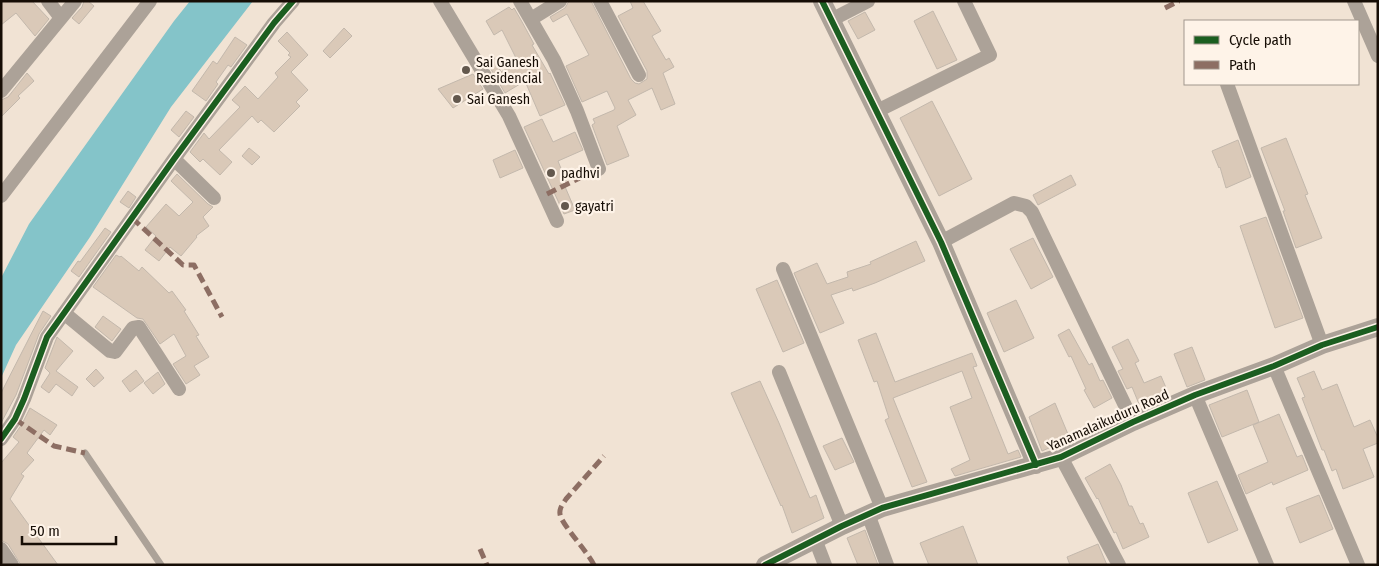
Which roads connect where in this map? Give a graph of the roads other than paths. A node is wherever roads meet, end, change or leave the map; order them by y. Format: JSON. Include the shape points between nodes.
{"nodes":[{"id":1,"x":48,"y":1,"type":"edge"},
{"id":2,"x":75,"y":1,"type":"edge"},
{"id":3,"x":150,"y":1,"type":"edge"},
{"id":4,"x":293,"y":1,"type":"edge"},
{"id":5,"x":440,"y":1,"type":"edge"},
{"id":6,"x":520,"y":1,"type":"edge"},
{"id":7,"x":560,"y":1,"type":"edge"},
{"id":8,"x":600,"y":1,"type":"edge"},
{"id":9,"x":822,"y":1,"type":"edge"},
{"id":10,"x":868,"y":1,"type":"edge"},
{"id":11,"x":964,"y":1,"type":"edge"},
{"id":12,"x":1354,"y":1,"type":"edge"},
{"id":13,"x":61,"y":18,"type":"junction"},
{"id":14,"x":530,"y":19,"type":"junction"},
{"id":15,"x":831,"y":20,"type":"junction"},
{"id":16,"x":1372,"y":27,"type":"edge"},
{"id":17,"x":1378,"y":56,"type":"edge"},
{"id":18,"x":639,"y":75,"type":"dead end"},
{"id":19,"x":1227,"y":85,"type":"edge"},
{"id":20,"x":1,"y":91,"type":"edge"},
{"id":21,"x":878,"y":111,"type":"junction"},
{"id":22,"x":174,"y":159,"type":"junction"},
{"id":23,"x":599,"y":169,"type":"dead end"},
{"id":24,"x":1,"y":196,"type":"edge"},
{"id":25,"x":214,"y":198,"type":"dead end"},
{"id":26,"x":557,"y":221,"type":"dead end"},
{"id":27,"x":940,"y":242,"type":"junction"},
{"id":28,"x":783,"y":270,"type":"dead end"},
{"id":29,"x":64,"y":313,"type":"junction"},
{"id":30,"x":1378,"y":327,"type":"edge"},
{"id":31,"x":1322,"y":345,"type":"junction"},
{"id":32,"x":1274,"y":366,"type":"junction"},
{"id":33,"x":779,"y":372,"type":"dead end"},
{"id":34,"x":178,"y":390,"type":"dead end"},
{"id":35,"x":1195,"y":395,"type":"junction"},
{"id":36,"x":1133,"y":422,"type":"junction"},
{"id":37,"x":1,"y":439,"type":"edge"},
{"id":38,"x":85,"y":454,"type":"dead end"},
{"id":39,"x":1061,"y":457,"type":"junction"},
{"id":40,"x":1036,"y":465,"type":"junction"},
{"id":41,"x":875,"y":511,"type":"junction"},
{"id":42,"x":842,"y":526,"type":"junction"},
{"id":43,"x":815,"y":539,"type":"junction"},
{"id":44,"x":1,"y":550,"type":"edge"},
{"id":45,"x":12,"y":565,"type":"edge"},
{"id":46,"x":160,"y":565,"type":"edge"},
{"id":47,"x":765,"y":565,"type":"edge"},
{"id":48,"x":825,"y":565,"type":"edge"},
{"id":49,"x":887,"y":565,"type":"edge"},
{"id":50,"x":1119,"y":565,"type":"edge"},
{"id":51,"x":1267,"y":565,"type":"edge"},
{"id":52,"x":1358,"y":565,"type":"edge"}],
"edges":[{"from":1,"to":13,"type":"street"},
{"from":2,"to":13,"type":"street"},
{"from":3,"to":24,"type":"street"},
{"from":4,"to":22,"type":"street"},
{"from":5,"to":26,"type":"street","via":[[509,116]]},
{"from":6,"to":14,"type":"street"},
{"from":7,"to":14,"type":"street"},
{"from":8,"to":18,"type":"street"},
{"from":9,"to":15,"type":"street"},
{"from":10,"to":15,"type":"street"},
{"from":11,"to":21,"type":"street","via":[[990,55]]},
{"from":12,"to":16,"type":"street"},
{"from":13,"to":20,"type":"street"},
{"from":14,"to":23,"type":"street","via":[[554,60]]},
{"from":15,"to":21,"type":"street"},
{"from":16,"to":17,"type":"street"},
{"from":19,"to":31,"type":"street"},
{"from":21,"to":27,"type":"street"},
{"from":22,"to":25,"type":"street"},
{"from":22,"to":29,"type":"street"},
{"from":27,"to":36,"type":"street","via":[[1014,203],[1026,206],[1032,212]]},
{"from":27,"to":40,"type":"street"},
{"from":28,"to":41,"type":"street"},
{"from":29,"to":34,"type":"street","via":[[115,352],[133,328],[140,327]]},
{"from":29,"to":37,"type":"street","via":[[47,337],[15,419]]},
{"from":30,"to":31,"type":"street","name":"Yanamalaikuduru Road"},
{"from":31,"to":32,"type":"street","name":"Yanamalaikuduru Road"},
{"from":32,"to":35,"type":"street","name":"Yanamalaikuduru Road"},
{"from":32,"to":52,"type":"street"},
{"from":33,"to":42,"type":"street"},
{"from":35,"to":36,"type":"street","name":"Yanamalaikuduru Road"},
{"from":35,"to":51,"type":"street"},
{"from":36,"to":39,"type":"street","name":"Yanamalaikuduru Road"},
{"from":38,"to":46,"type":"lane"},
{"from":39,"to":40,"type":"street","name":"Yanamalaikuduru Road"},
{"from":39,"to":50,"type":"street"},
{"from":40,"to":41,"type":"street","name":"Yanamalaikuduru Road"},
{"from":41,"to":42,"type":"street","name":"Yanamalaikuduru Road"},
{"from":41,"to":49,"type":"street"},
{"from":42,"to":43,"type":"street","name":"Yanamalaikuduru Road"},
{"from":43,"to":47,"type":"street","name":"Yanamalaikuduru Road"},
{"from":43,"to":48,"type":"street"},
{"from":44,"to":45,"type":"street"}]}
